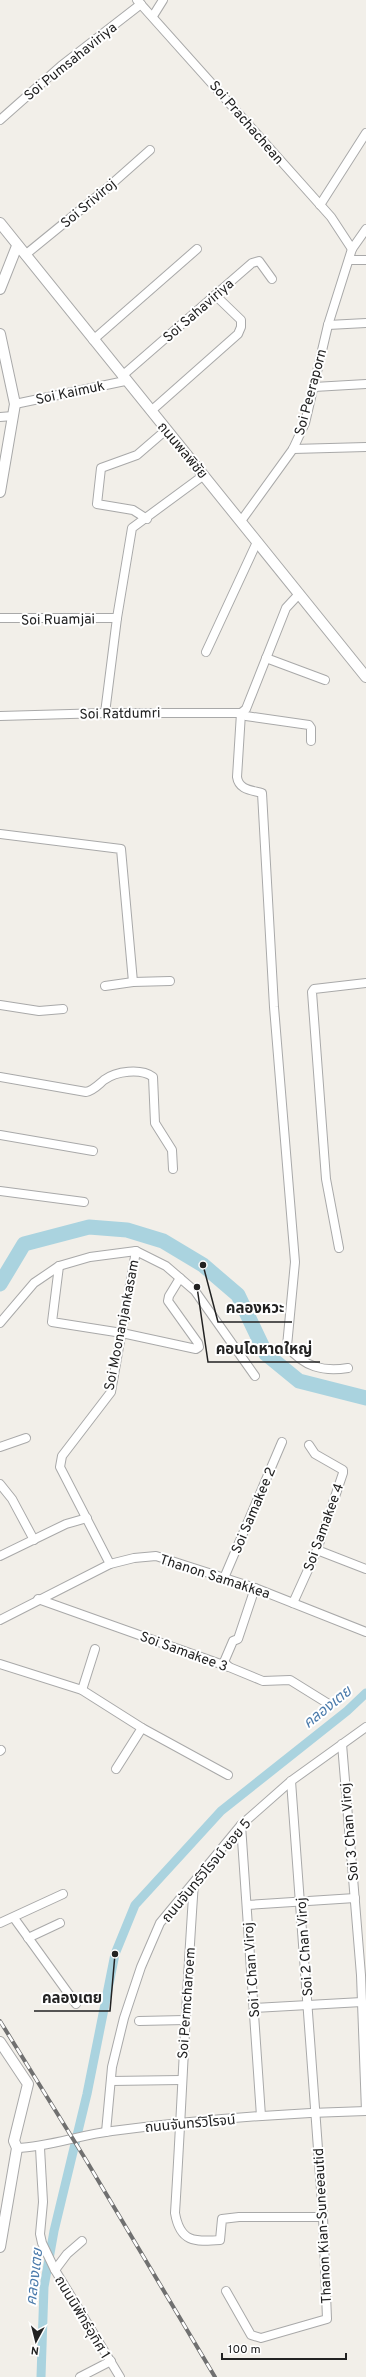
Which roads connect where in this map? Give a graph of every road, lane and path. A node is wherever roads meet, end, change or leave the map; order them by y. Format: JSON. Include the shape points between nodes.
{"nodes":[{"id":1,"x":163,"y":0,"type":"edge"},
{"id":2,"x":139,"y":2,"type":"edge"},
{"id":3,"x":153,"y":16,"type":"junction"},
{"id":4,"x":0,"y":120,"type":"edge"},
{"id":5,"x":366,"y":133,"type":"edge"},
{"id":6,"x":150,"y":150,"type":"dead end"},
{"id":7,"x":320,"y":205,"type":"junction"},
{"id":8,"x":0,"y":223,"type":"edge"},
{"id":9,"x":366,"y":229,"type":"edge"},
{"id":10,"x":17,"y":246,"type":"junction"},
{"id":11,"x":197,"y":249,"type":"dead end"},
{"id":12,"x":352,"y":249,"type":"junction"},
{"id":13,"x":25,"y":255,"type":"junction"},
{"id":14,"x":349,"y":260,"type":"junction"},
{"id":15,"x":366,"y":260,"type":"edge"},
{"id":16,"x":272,"y":279,"type":"dead end"},
{"id":17,"x":0,"y":289,"type":"edge"},
{"id":18,"x":215,"y":296,"type":"junction"},
{"id":19,"x":366,"y":323,"type":"edge"},
{"id":20,"x":328,"y":325,"type":"junction"},
{"id":21,"x":1,"y":339,"type":"edge"},
{"id":22,"x":93,"y":340,"type":"junction"},
{"id":23,"x":124,"y":378,"type":"junction"},
{"id":24,"x":366,"y":384,"type":"edge"},
{"id":25,"x":314,"y":386,"type":"junction"},
{"id":26,"x":16,"y":404,"type":"junction"},
{"id":27,"x":151,"y":411,"type":"junction"},
{"id":28,"x":0,"y":416,"type":"edge"},
{"id":29,"x":12,"y":416,"type":"junction"},
{"id":30,"x":166,"y":430,"type":"junction"},
{"id":31,"x":366,"y":447,"type":"edge"},
{"id":32,"x":293,"y":449,"type":"junction"},
{"id":33,"x":204,"y":475,"type":"junction"},
{"id":34,"x":0,"y":492,"type":"edge"},
{"id":35,"x":147,"y":519,"type":"junction"},
{"id":36,"x":241,"y":521,"type":"junction"},
{"id":37,"x":257,"y":542,"type":"junction"},
{"id":38,"x":299,"y":594,"type":"junction"},
{"id":39,"x":0,"y":618,"type":"edge"},
{"id":40,"x":117,"y":618,"type":"junction"},
{"id":41,"x":206,"y":652,"type":"dead end"},
{"id":42,"x":266,"y":658,"type":"junction"},
{"id":43,"x":366,"y":677,"type":"edge"},
{"id":44,"x":325,"y":680,"type":"dead end"},
{"id":45,"x":105,"y":713,"type":"junction"},
{"id":46,"x":241,"y":713,"type":"junction"},
{"id":47,"x":0,"y":716,"type":"edge"},
{"id":48,"x":311,"y":741,"type":"dead end"},
{"id":49,"x":0,"y":834,"type":"edge"},
{"id":50,"x":170,"y":981,"type":"dead end"},
{"id":51,"x":133,"y":982,"type":"junction"},
{"id":52,"x":366,"y":983,"type":"edge"},
{"id":53,"x":105,"y":986,"type":"dead end"},
{"id":54,"x":0,"y":1005,"type":"edge"},
{"id":55,"x":62,"y":1009,"type":"dead end"},
{"id":56,"x":0,"y":1077,"type":"edge"},
{"id":57,"x":0,"y":1135,"type":"edge"},
{"id":58,"x":93,"y":1151,"type":"dead end"},
{"id":59,"x":173,"y":1169,"type":"dead end"},
{"id":60,"x":0,"y":1192,"type":"edge"},
{"id":61,"x":84,"y":1202,"type":"dead end"},
{"id":62,"x":339,"y":1248,"type":"dead end"},
{"id":63,"x":136,"y":1251,"type":"junction"},
{"id":64,"x":59,"y":1266,"type":"junction"},
{"id":65,"x":180,"y":1278,"type":"junction"},
{"id":66,"x":0,"y":1323,"type":"edge"},
{"id":67,"x":122,"y":1333,"type":"junction"},
{"id":68,"x":348,"y":1368,"type":"dead end"},
{"id":69,"x":255,"y":1376,"type":"dead end"},
{"id":70,"x":26,"y":1438,"type":"dead end"},
{"id":71,"x":282,"y":1442,"type":"dead end"},
{"id":72,"x":308,"y":1445,"type":"dead end"},
{"id":73,"x":0,"y":1447,"type":"edge"},
{"id":74,"x":0,"y":1484,"type":"edge"},
{"id":75,"x":87,"y":1518,"type":"junction"},
{"id":76,"x":34,"y":1540,"type":"junction"},
{"id":77,"x":317,"y":1550,"type":"junction"},
{"id":78,"x":0,"y":1556,"type":"edge"},
{"id":79,"x":110,"y":1564,"type":"junction"},
{"id":80,"x":366,"y":1569,"type":"edge"},
{"id":81,"x":224,"y":1578,"type":"junction"},
{"id":82,"x":255,"y":1588,"type":"junction"},
{"id":83,"x":38,"y":1600,"type":"junction"},
{"id":84,"x":293,"y":1603,"type":"junction"},
{"id":85,"x":0,"y":1620,"type":"edge"},
{"id":86,"x":366,"y":1632,"type":"edge"},
{"id":87,"x":95,"y":1649,"type":"dead end"},
{"id":88,"x":0,"y":1664,"type":"edge"},
{"id":89,"x":230,"y":1667,"type":"junction"},
{"id":90,"x":82,"y":1690,"type":"junction"},
{"id":91,"x":327,"y":1703,"type":"dead end"},
{"id":92,"x":366,"y":1727,"type":"edge"},
{"id":93,"x":142,"y":1728,"type":"junction"},
{"id":94,"x":342,"y":1744,"type":"junction"},
{"id":95,"x":116,"y":1769,"type":"dead end"},
{"id":96,"x":228,"y":1775,"type":"dead end"},
{"id":97,"x":291,"y":1781,"type":"junction"},
{"id":98,"x":241,"y":1825,"type":"junction"},
{"id":99,"x":194,"y":1883,"type":"junction"},
{"id":100,"x":63,"y":1894,"type":"dead end"},
{"id":101,"x":355,"y":1898,"type":"junction"},
{"id":102,"x":301,"y":1902,"type":"junction"},
{"id":103,"x":247,"y":1905,"type":"junction"},
{"id":104,"x":14,"y":1918,"type":"junction"},
{"id":105,"x":0,"y":1923,"type":"edge"},
{"id":106,"x":60,"y":1923,"type":"dead end"},
{"id":107,"x":28,"y":1938,"type":"junction"},
{"id":108,"x":362,"y":2002,"type":"junction"},
{"id":109,"x":76,"y":2004,"type":"dead end"},
{"id":110,"x":307,"y":2005,"type":"junction"},
{"id":111,"x":254,"y":2008,"type":"junction"},
{"id":112,"x":185,"y":2020,"type":"junction"},
{"id":113,"x":139,"y":2021,"type":"dead end"},
{"id":114,"x":0,"y":2042,"type":"edge"},
{"id":115,"x":181,"y":2080,"type":"junction"},
{"id":116,"x":111,"y":2081,"type":"junction"},
{"id":117,"x":366,"y":2111,"type":"edge"},
{"id":118,"x":315,"y":2112,"type":"junction"},
{"id":119,"x":261,"y":2116,"type":"junction"},
{"id":120,"x":181,"y":2123,"type":"junction"},
{"id":121,"x":106,"y":2132,"type":"junction"},
{"id":122,"x":17,"y":2148,"type":"junction"},
{"id":123,"x":40,"y":2148,"type":"junction"},
{"id":124,"x":324,"y":2218,"type":"junction"},
{"id":125,"x":82,"y":2241,"type":"dead end"},
{"id":126,"x":0,"y":2247,"type":"edge"},
{"id":127,"x":55,"y":2270,"type":"junction"},
{"id":128,"x":226,"y":2292,"type":"dead end"},
{"id":129,"x":110,"y":2361,"type":"junction"},
{"id":130,"x":80,"y":2377,"type":"edge"},
{"id":131,"x":120,"y":2377,"type":"edge"}],
"edges":[{"from":1,"to":3,"type":"street"},
{"from":2,"to":3,"type":"street","name":"Soi Prachachean"},
{"from":2,"to":4,"type":"street","name":"Soi Pumsahaviriya"},
{"from":3,"to":7,"type":"street","name":"Soi Prachachean"},
{"from":5,"to":7,"type":"street"},
{"from":6,"to":13,"type":"street","name":"Soi Sriviroj","via":[[106,190]]},
{"from":7,"to":12,"type":"street","name":"Soi Prachachean"},
{"from":8,"to":10,"type":"street","name":"ถนนพลพิชัย"},
{"from":9,"to":12,"type":"street","name":"Soi Peeraporn"},
{"from":10,"to":13,"type":"street","name":"ถนนพลพิชัย"},
{"from":10,"to":17,"type":"street"},
{"from":11,"to":22,"type":"street"},
{"from":12,"to":14,"type":"street","name":"Soi Peeraporn"},
{"from":13,"to":22,"type":"street","name":"ถนนพลพิชัย"},
{"from":14,"to":15,"type":"street"},
{"from":14,"to":20,"type":"street","name":"Soi Peeraporn"},
{"from":16,"to":18,"type":"street","name":"Soi Sahaviriya","via":[[259,261],[256,261]]},
{"from":18,"to":23,"type":"street","name":"Soi Sahaviriya"},
{"from":18,"to":27,"type":"street","via":[[241,320],[238,334]]},
{"from":19,"to":20,"type":"street"},
{"from":20,"to":25,"type":"street","name":"Soi Peeraporn"},
{"from":21,"to":26,"type":"street"},
{"from":22,"to":23,"type":"street","name":"ถนนพลพิชัย"},
{"from":23,"to":26,"type":"street","name":"Soi Kaimuk"},
{"from":23,"to":27,"type":"street","name":"ถนนพลพิชัย"},
{"from":24,"to":25,"type":"street"},
{"from":25,"to":32,"type":"street","name":"Soi Peeraporn","via":[[305,423]]},
{"from":26,"to":29,"type":"street"},
{"from":27,"to":30,"type":"street","name":"ถนนพลพิชัย"},
{"from":28,"to":29,"type":"street"},
{"from":29,"to":34,"type":"street"},
{"from":30,"to":33,"type":"street","name":"ถนนพลพิชัย"},
{"from":30,"to":35,"type":"street","via":[[137,455],[101,468],[97,504],[132,510]]},
{"from":31,"to":32,"type":"street"},
{"from":32,"to":36,"type":"street","name":"Soi Peeraporn"},
{"from":33,"to":35,"type":"street"},
{"from":33,"to":36,"type":"street","name":"ถนนพลพิชัย"},
{"from":35,"to":40,"type":"street","via":[[132,528]]},
{"from":36,"to":37,"type":"street","name":"ถนนพลพิชัย"},
{"from":37,"to":38,"type":"street","name":"ถนนพลพิชัย"},
{"from":37,"to":41,"type":"street"},
{"from":38,"to":42,"type":"street","via":[[286,608]]},
{"from":38,"to":43,"type":"street","name":"ถนนพลพิชัย"},
{"from":39,"to":40,"type":"street","name":"Soi Ruamjai"},
{"from":40,"to":45,"type":"street"},
{"from":42,"to":44,"type":"street"},
{"from":42,"to":46,"type":"street","via":[[246,709]]},
{"from":45,"to":46,"type":"street","name":"Soi Ratdumri"},
{"from":45,"to":47,"type":"street","name":"Soi Ratdumri"},
{"from":46,"to":48,"type":"street","name":"Soi Ratdumri","via":[[246,716],[309,725],[312,728]]},
{"from":46,"to":68,"type":"street","via":[[238,783],[244,788],[262,793],[275,1015],[295,1262],[287,1346],[297,1358],[328,1371]]},
{"from":49,"to":51,"type":"street","via":[[122,849]]},
{"from":50,"to":51,"type":"street"},
{"from":51,"to":53,"type":"street"},
{"from":52,"to":62,"type":"street","via":[[326,986],[312,992],[326,1179]]},
{"from":54,"to":55,"type":"street","via":[[39,1011]]},
{"from":56,"to":59,"type":"street","via":[[86,1092],[116,1074],[149,1074],[153,1077],[155,1085],[155,1123],[172,1150]]},
{"from":57,"to":58,"type":"street"},
{"from":60,"to":61,"type":"street"},
{"from":63,"to":64,"type":"street","via":[[90,1257]]},
{"from":63,"to":65,"type":"street","via":[[166,1266]]},
{"from":63,"to":67,"type":"street","name":"Soi Moonanjankasam"},
{"from":64,"to":66,"type":"street","via":[[34,1283]]},
{"from":64,"to":67,"type":"street","via":[[52,1322]]},
{"from":65,"to":67,"type":"street","via":[[168,1301],[198,1343],[198,1348]]},
{"from":65,"to":69,"type":"street","via":[[195,1291]]},
{"from":67,"to":75,"type":"street","name":"Soi Moonanjankasam","via":[[111,1392],[62,1456],[60,1467]]},
{"from":70,"to":73,"type":"street"},
{"from":71,"to":81,"type":"street","name":"Soi Samakee 2"},
{"from":72,"to":77,"type":"street","name":"Soi Samakee 4","via":[[315,1454],[343,1470]]},
{"from":74,"to":76,"type":"street","via":[[12,1499]]},
{"from":75,"to":76,"type":"street","via":[[66,1524]]},
{"from":75,"to":79,"type":"street","name":"Soi Moonanjankasam"},
{"from":76,"to":78,"type":"street"},
{"from":77,"to":80,"type":"street"},
{"from":77,"to":84,"type":"street","name":"Soi Samakee 4"},
{"from":79,"to":81,"type":"street","name":"Thanon Samakkea","via":[[156,1556]]},
{"from":79,"to":83,"type":"street","name":"Thanon Samakkea"},
{"from":81,"to":82,"type":"street","name":"Thanon Samakkea"},
{"from":82,"to":84,"type":"street","name":"Thanon Samakkea"},
{"from":82,"to":89,"type":"street","via":[[238,1639],[233,1641],[224,1662]]},
{"from":83,"to":85,"type":"street","name":"Thanon Samakkea"},
{"from":83,"to":89,"type":"street","name":"Soi Samakee 3"},
{"from":84,"to":86,"type":"street","name":"Thanon Samakkea"},
{"from":87,"to":90,"type":"street"},
{"from":88,"to":90,"type":"street"},
{"from":89,"to":91,"type":"street","name":"Soi Samakee 3","via":[[263,1681],[290,1680]]},
{"from":90,"to":93,"type":"street"},
{"from":92,"to":94,"type":"street","name":"ถนนจันทร์วิโรจน์ ซอย 5"},
{"from":93,"to":95,"type":"street"},
{"from":93,"to":96,"type":"street"},
{"from":94,"to":97,"type":"street","name":"ถนนจันทร์วิโรจน์ ซอย 5"},
{"from":94,"to":101,"type":"street","name":"Soi 3 Chan Viroj"},
{"from":97,"to":98,"type":"street","name":"ถนนจันทร์วิโรจน์ ซอย 5"},
{"from":97,"to":102,"type":"street","name":"Soi 2 Chan Viroj"},
{"from":98,"to":99,"type":"street","name":"ถนนจันทร์วิโรจน์ ซอย 5"},
{"from":98,"to":103,"type":"street","name":"Soi 1 Chan Viroj"},
{"from":99,"to":112,"type":"street","name":"Soi Permcharoem"},
{"from":99,"to":116,"type":"street","name":"ถนนจันทร์วิโรจน์ ซอย 5","via":[[160,1923],[141,1967],[124,2018]]},
{"from":100,"to":104,"type":"street"},
{"from":101,"to":102,"type":"street"},
{"from":101,"to":108,"type":"street","name":"Soi 3 Chan Viroj"},
{"from":102,"to":103,"type":"street"},
{"from":102,"to":110,"type":"street","name":"Soi 2 Chan Viroj"},
{"from":103,"to":111,"type":"street","name":"Soi 1 Chan Viroj"},
{"from":104,"to":105,"type":"street"},
{"from":104,"to":107,"type":"street"},
{"from":106,"to":107,"type":"street"},
{"from":107,"to":109,"type":"street"},
{"from":108,"to":110,"type":"street"},
{"from":108,"to":117,"type":"street","name":"Soi 3 Chan Viroj"},
{"from":110,"to":111,"type":"street"},
{"from":110,"to":118,"type":"street","name":"Soi 2 Chan Viroj"},
{"from":111,"to":119,"type":"street","name":"Soi 1 Chan Viroj"},
{"from":112,"to":113,"type":"street"},
{"from":112,"to":115,"type":"street","name":"Soi Permcharoem"},
{"from":114,"to":122,"type":"street","via":[[28,2084],[14,2141]]},
{"from":115,"to":116,"type":"street"},
{"from":115,"to":120,"type":"street","name":"Soi Permcharoem"},
{"from":116,"to":121,"type":"street","name":"ถนนจันทร์วิโรจน์ ซอย 5"},
{"from":117,"to":118,"type":"street","name":"ถนนจันทร์วิโรจน์"},
{"from":118,"to":119,"type":"street","name":"ถนนจันทร์วิโรจน์"},
{"from":118,"to":124,"type":"street","name":"Thanon Kian-Suneeautid"},
{"from":119,"to":120,"type":"street","name":"ถนนจันทร์วิโรจน์"},
{"from":120,"to":121,"type":"street","name":"ถนนจันทร์วิโรจน์"},
{"from":120,"to":124,"type":"street","name":"Soi Permcharoem","via":[[175,2213],[177,2224],[184,2236],[195,2242],[220,2240],[222,2219]]},
{"from":121,"to":123,"type":"street","name":"ถนนจันทร์วิโรจน์","via":[[65,2139]]},
{"from":122,"to":123,"type":"street","name":"ถนนจันทร์วิโรจน์"},
{"from":122,"to":126,"type":"street"},
{"from":123,"to":127,"type":"street","name":"ถนนนิพัทธ์อุทิศ 1","via":[[44,2202],[40,2234]]},
{"from":124,"to":128,"type":"street","name":"Thanon Kian-Suneeautid","via":[[327,2319],[261,2338],[251,2335]]},
{"from":125,"to":127,"type":"street","via":[[67,2254]]},
{"from":127,"to":129,"type":"street","name":"ถนนนิพัทธ์อุทิศ 1"},
{"from":129,"to":130,"type":"street"},
{"from":129,"to":131,"type":"street","name":"ถนนนิพัทธ์อุทิศ 1"}]}
